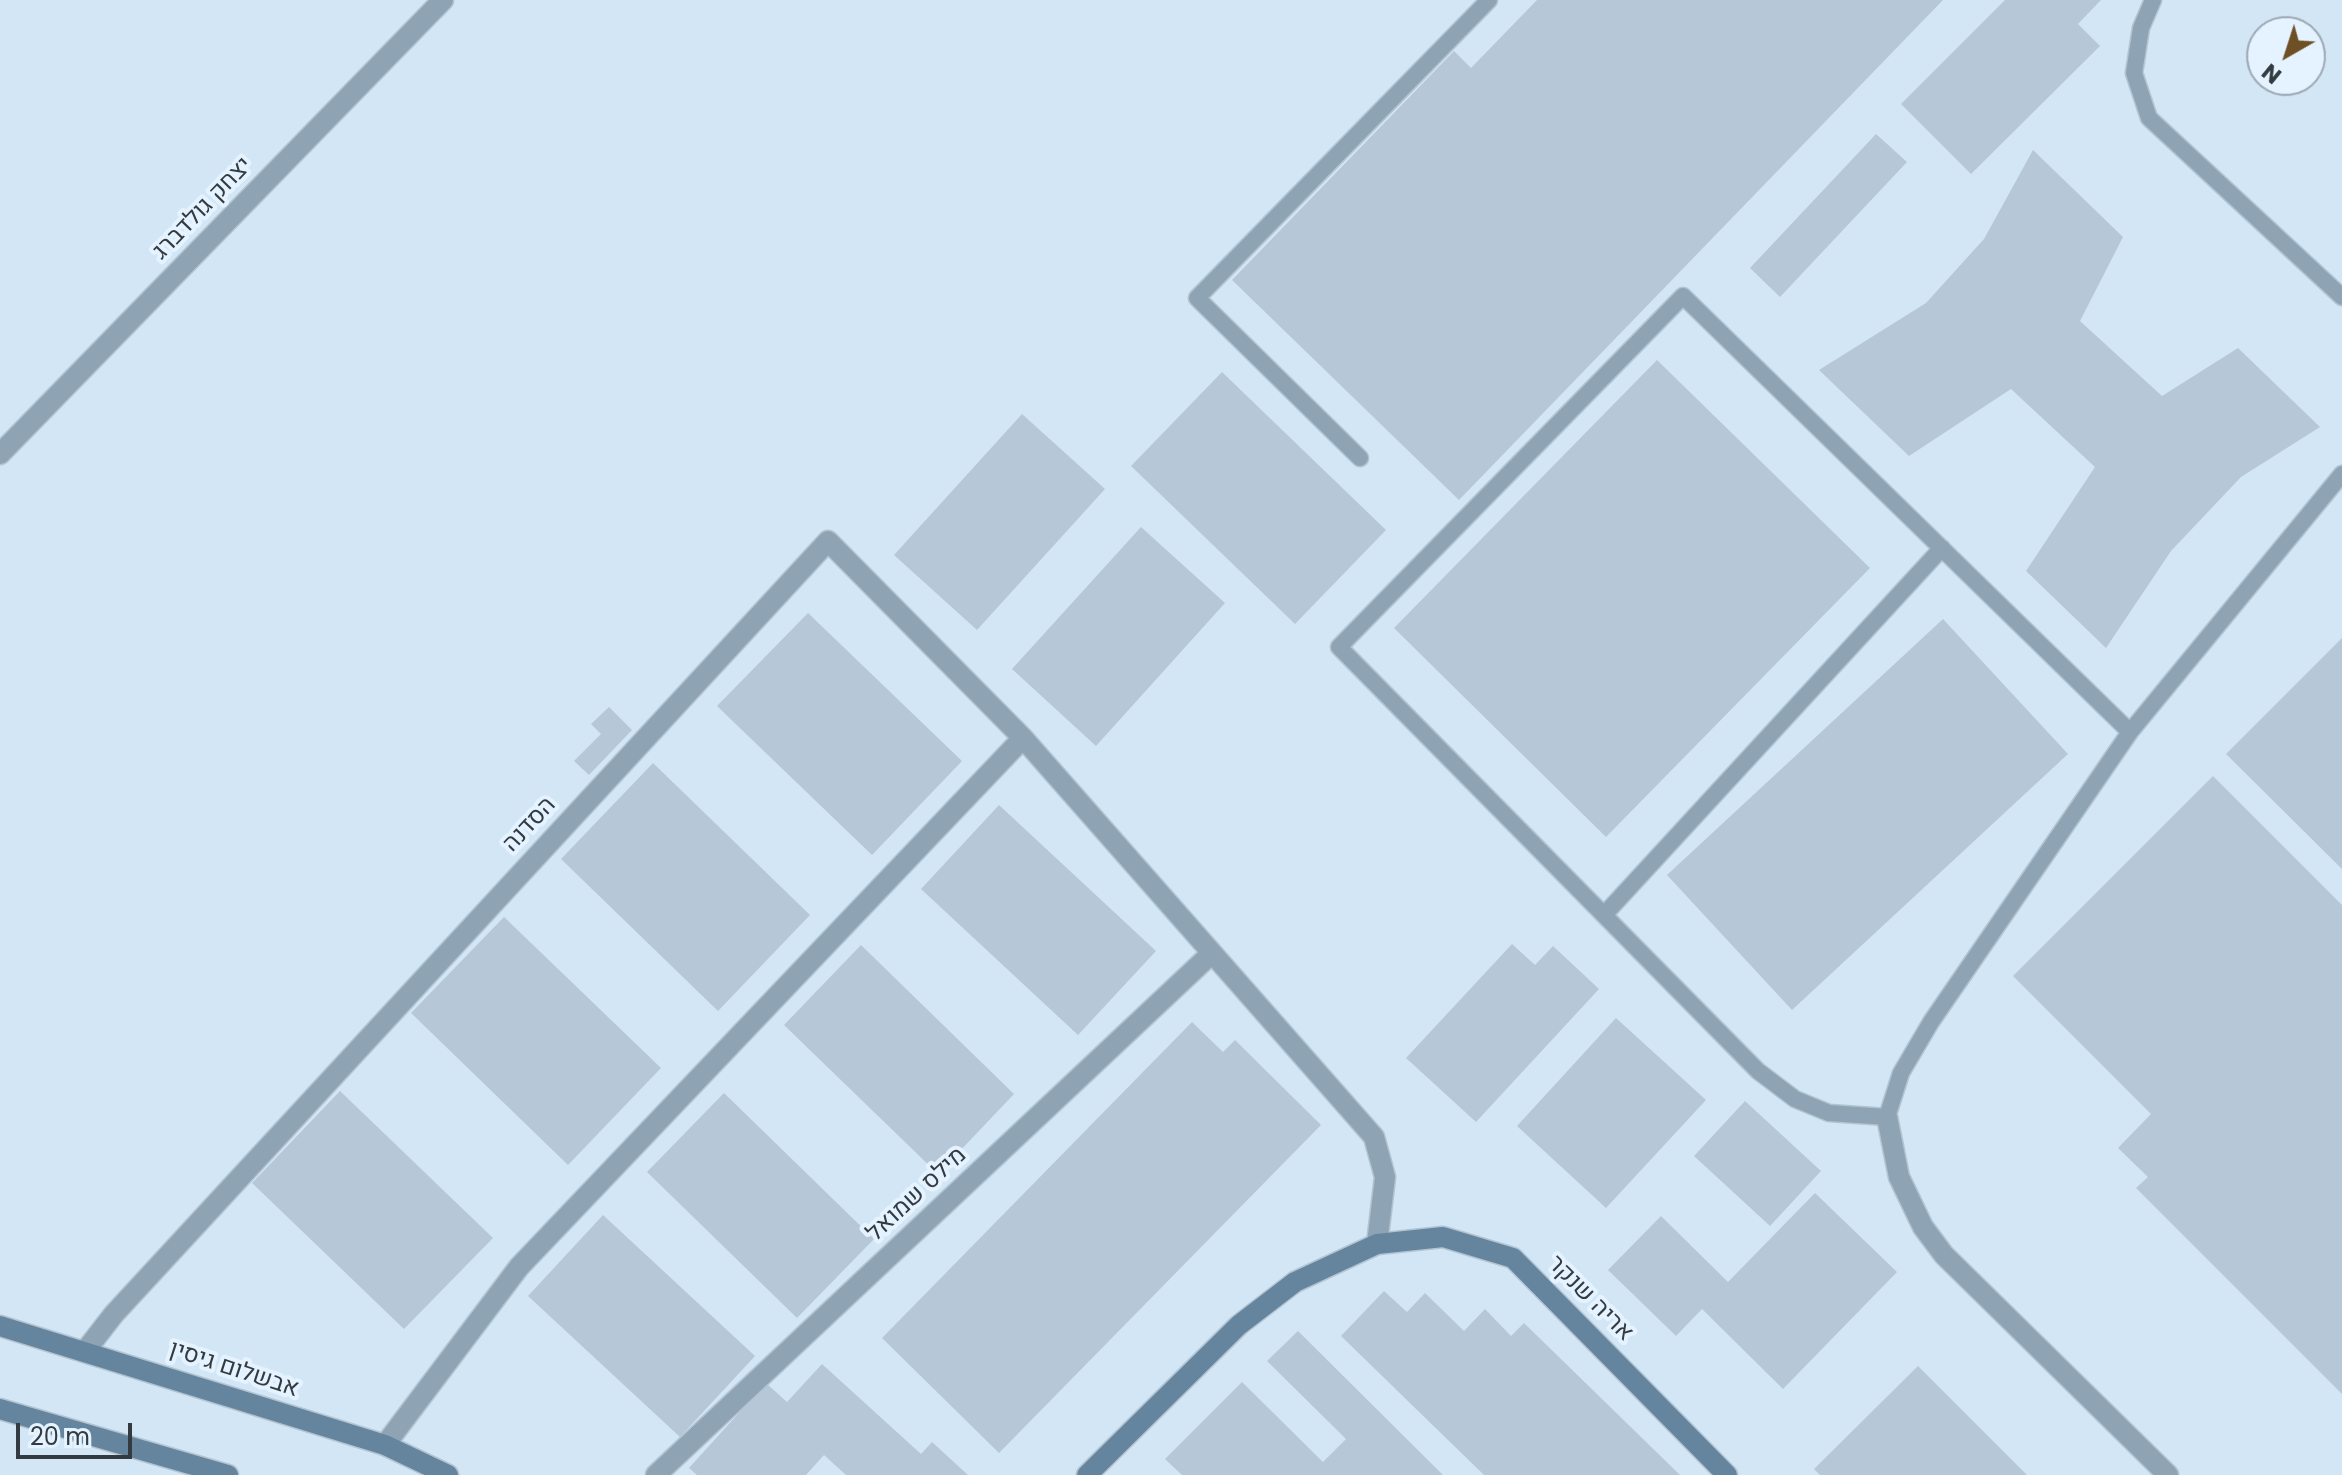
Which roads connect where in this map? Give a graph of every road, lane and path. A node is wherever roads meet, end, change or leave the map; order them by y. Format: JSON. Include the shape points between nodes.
{"nodes":[{"id":1,"x":443,"y":0,"type":"edge"},
{"id":2,"x":1489,"y":0,"type":"edge"},
{"id":3,"x":2153,"y":0,"type":"edge"},
{"id":4,"x":2342,"y":297,"type":"edge"},
{"id":5,"x":0,"y":454,"type":"edge"},
{"id":6,"x":1360,"y":458,"type":"dead end"},
{"id":7,"x":2342,"y":474,"type":"edge"},
{"id":8,"x":1942,"y":548,"type":"junction"},
{"id":9,"x":2130,"y":732,"type":"junction"},
{"id":10,"x":1023,"y":738,"type":"junction"},
{"id":11,"x":1604,"y":915,"type":"junction"},
{"id":12,"x":1212,"y":953,"type":"junction"},
{"id":13,"x":1887,"y":1117,"type":"junction"},
{"id":14,"x":1377,"y":1244,"type":"junction"},
{"id":15,"x":0,"y":1326,"type":"edge"},
{"id":16,"x":86,"y":1350,"type":"junction"},
{"id":17,"x":0,"y":1409,"type":"edge"},
{"id":18,"x":385,"y":1445,"type":"junction"},
{"id":19,"x":228,"y":1475,"type":"edge"},
{"id":20,"x":448,"y":1475,"type":"edge"},
{"id":21,"x":656,"y":1475,"type":"edge"},
{"id":22,"x":1087,"y":1475,"type":"edge"},
{"id":23,"x":1727,"y":1475,"type":"edge"},
{"id":24,"x":2168,"y":1475,"type":"edge"}],
"edges":[{"from":1,"to":5,"type":"street","name":"יצחק גולדברג"},
{"from":2,"to":6,"type":"lane","via":[[1197,298]]},
{"from":3,"to":4,"type":"lane","via":[[2141,28],[2134,73],[2149,118]]},
{"from":7,"to":9,"type":"lane"},
{"from":8,"to":9,"type":"lane"},
{"from":8,"to":11,"type":"lane"},
{"from":8,"to":11,"type":"lane","via":[[1683,296],[1339,647]]},
{"from":9,"to":13,"type":"lane","via":[[1931,1022],[1901,1073]]},
{"from":10,"to":12,"type":"street","name":"הסדנה"},
{"from":10,"to":16,"type":"street","name":"הסדנה","via":[[828,541],[124,1302]]},
{"from":10,"to":18,"type":"street","via":[[519,1267]]},
{"from":11,"to":13,"type":"lane","via":[[1758,1071],[1795,1099],[1829,1113]]},
{"from":12,"to":14,"type":"street","via":[[1374,1137],[1385,1177]]},
{"from":12,"to":21,"type":"street","name":"מילס שמואל"},
{"from":13,"to":24,"type":"street","via":[[1899,1177],[1923,1227],[1944,1255]]},
{"from":14,"to":22,"type":"street","name":"אריה שנקר","via":[[1295,1282],[1239,1325]]},
{"from":14,"to":23,"type":"street","name":"אריה שנקר","via":[[1443,1237],[1513,1258]]},
{"from":15,"to":16,"type":"street","name":"אבשלום גיסין"},
{"from":16,"to":18,"type":"street","name":"אבשלום גיסין"},
{"from":17,"to":19,"type":"street"},
{"from":18,"to":20,"type":"street","name":"אבשלום גיסין"}]}
